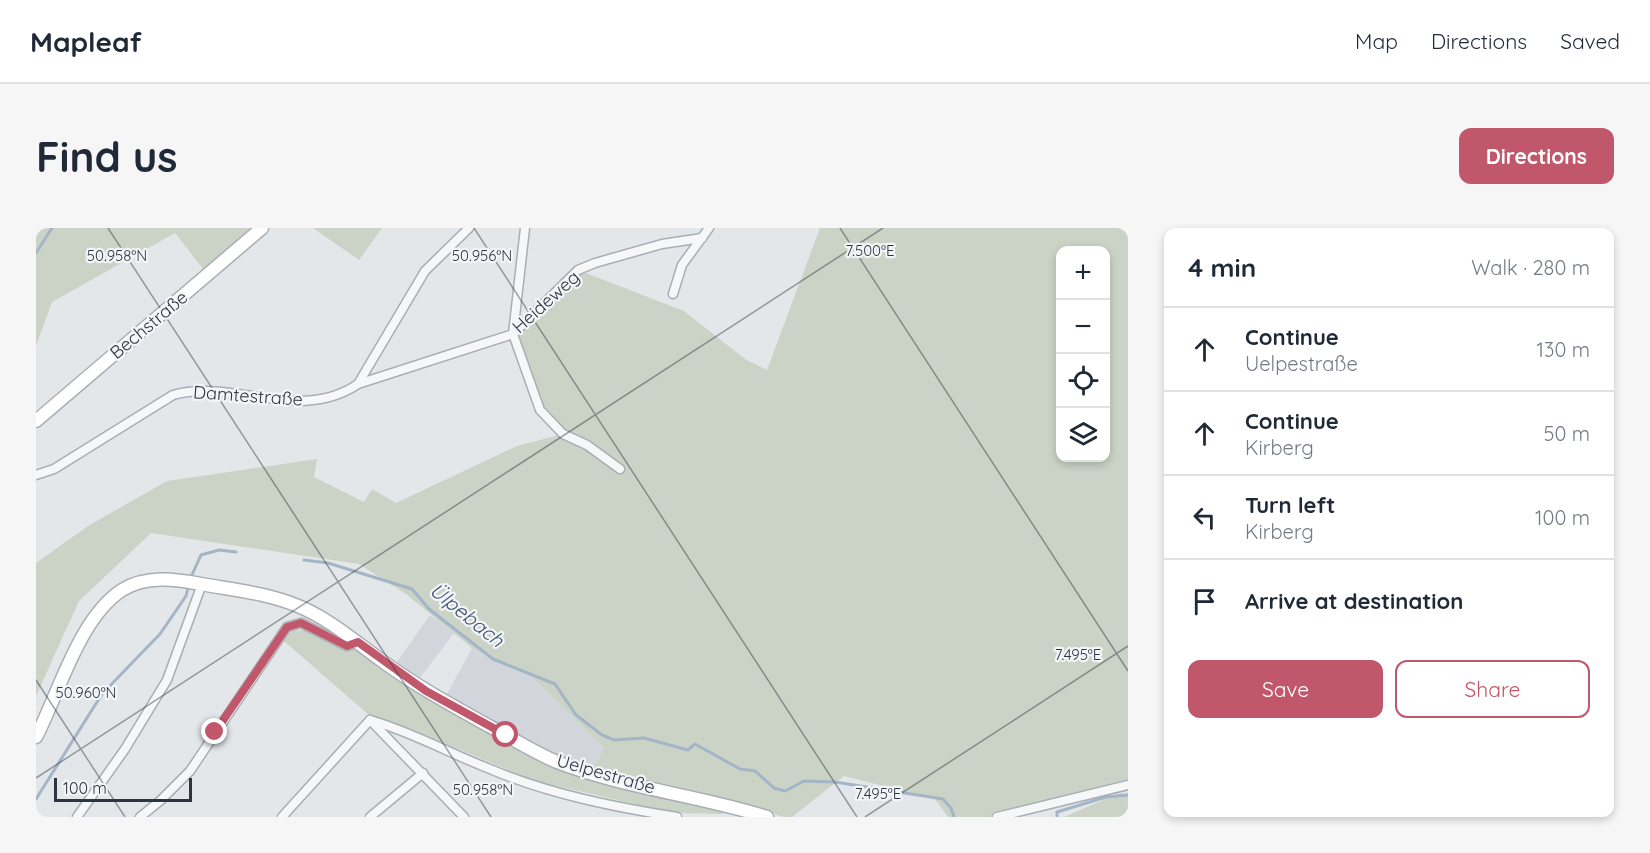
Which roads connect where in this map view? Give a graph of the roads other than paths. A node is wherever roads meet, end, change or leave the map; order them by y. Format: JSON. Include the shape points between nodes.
{"nodes":[{"id":1,"x":262,"y":228,"type":"edge"},
{"id":2,"x":469,"y":228,"type":"edge"},
{"id":3,"x":525,"y":228,"type":"edge"},
{"id":4,"x":709,"y":228,"type":"edge"},
{"id":5,"x":702,"y":238,"type":"junction"},
{"id":6,"x":673,"y":294,"type":"dead end"},
{"id":7,"x":513,"y":334,"type":"junction"},
{"id":8,"x":358,"y":384,"type":"junction"},
{"id":9,"x":36,"y":421,"type":"edge"},
{"id":10,"x":620,"y":469,"type":"dead end"},
{"id":11,"x":36,"y":475,"type":"edge"},
{"id":12,"x":195,"y":582,"type":"junction"},
{"id":13,"x":358,"y":642,"type":"junction"},
{"id":14,"x":370,"y":720,"type":"junction"},
{"id":15,"x":36,"y":737,"type":"edge"},
{"id":16,"x":423,"y":773,"type":"junction"},
{"id":17,"x":1128,"y":785,"type":"edge"},
{"id":18,"x":744,"y":814,"type":"edge"},
{"id":19,"x":77,"y":817,"type":"edge"},
{"id":20,"x":140,"y":817,"type":"edge"},
{"id":21,"x":282,"y":817,"type":"edge"},
{"id":22,"x":369,"y":817,"type":"edge"},
{"id":23,"x":464,"y":817,"type":"edge"},
{"id":24,"x":677,"y":817,"type":"edge"},
{"id":25,"x":767,"y":817,"type":"edge"},
{"id":26,"x":997,"y":817,"type":"edge"}],
"edges":[{"from":1,"to":9,"type":"main road","name":"Bechstraße"},
{"from":2,"to":8,"type":"street","via":[[425,271]]},
{"from":3,"to":7,"type":"street"},
{"from":4,"to":5,"type":"street"},
{"from":5,"to":6,"type":"street","via":[[682,265]]},
{"from":5,"to":7,"type":"street","name":"Heideweg","via":[[662,244],[578,270]]},
{"from":7,"to":8,"type":"street","name":"Heideweg"},
{"from":7,"to":10,"type":"street","via":[[540,410],[563,434],[587,445]]},
{"from":8,"to":11,"type":"street","name":"Damtestraße","via":[[323,401],[183,392],[140,414],[54,469]]},
{"from":12,"to":13,"type":"main road","name":"Uelpestraße","via":[[244,589],[298,606]]},
{"from":12,"to":15,"type":"main road","name":"Uelpestraße","via":[[144,582],[122,590],[104,605],[70,661]]},
{"from":12,"to":19,"type":"street","via":[[167,680]]},
{"from":13,"to":18,"type":"main road","name":"Uelpestraße","via":[[426,691],[556,761]]},
{"from":13,"to":20,"type":"street","via":[[347,646],[301,623],[287,627],[190,771]]},
{"from":14,"to":16,"type":"street"},
{"from":14,"to":21,"type":"street"},
{"from":14,"to":24,"type":"street","via":[[522,781],[601,803]]},
{"from":16,"to":22,"type":"street"},
{"from":16,"to":23,"type":"street"},
{"from":17,"to":26,"type":"street"},
{"from":18,"to":25,"type":"main road","name":"Uelpestraße"}]}
